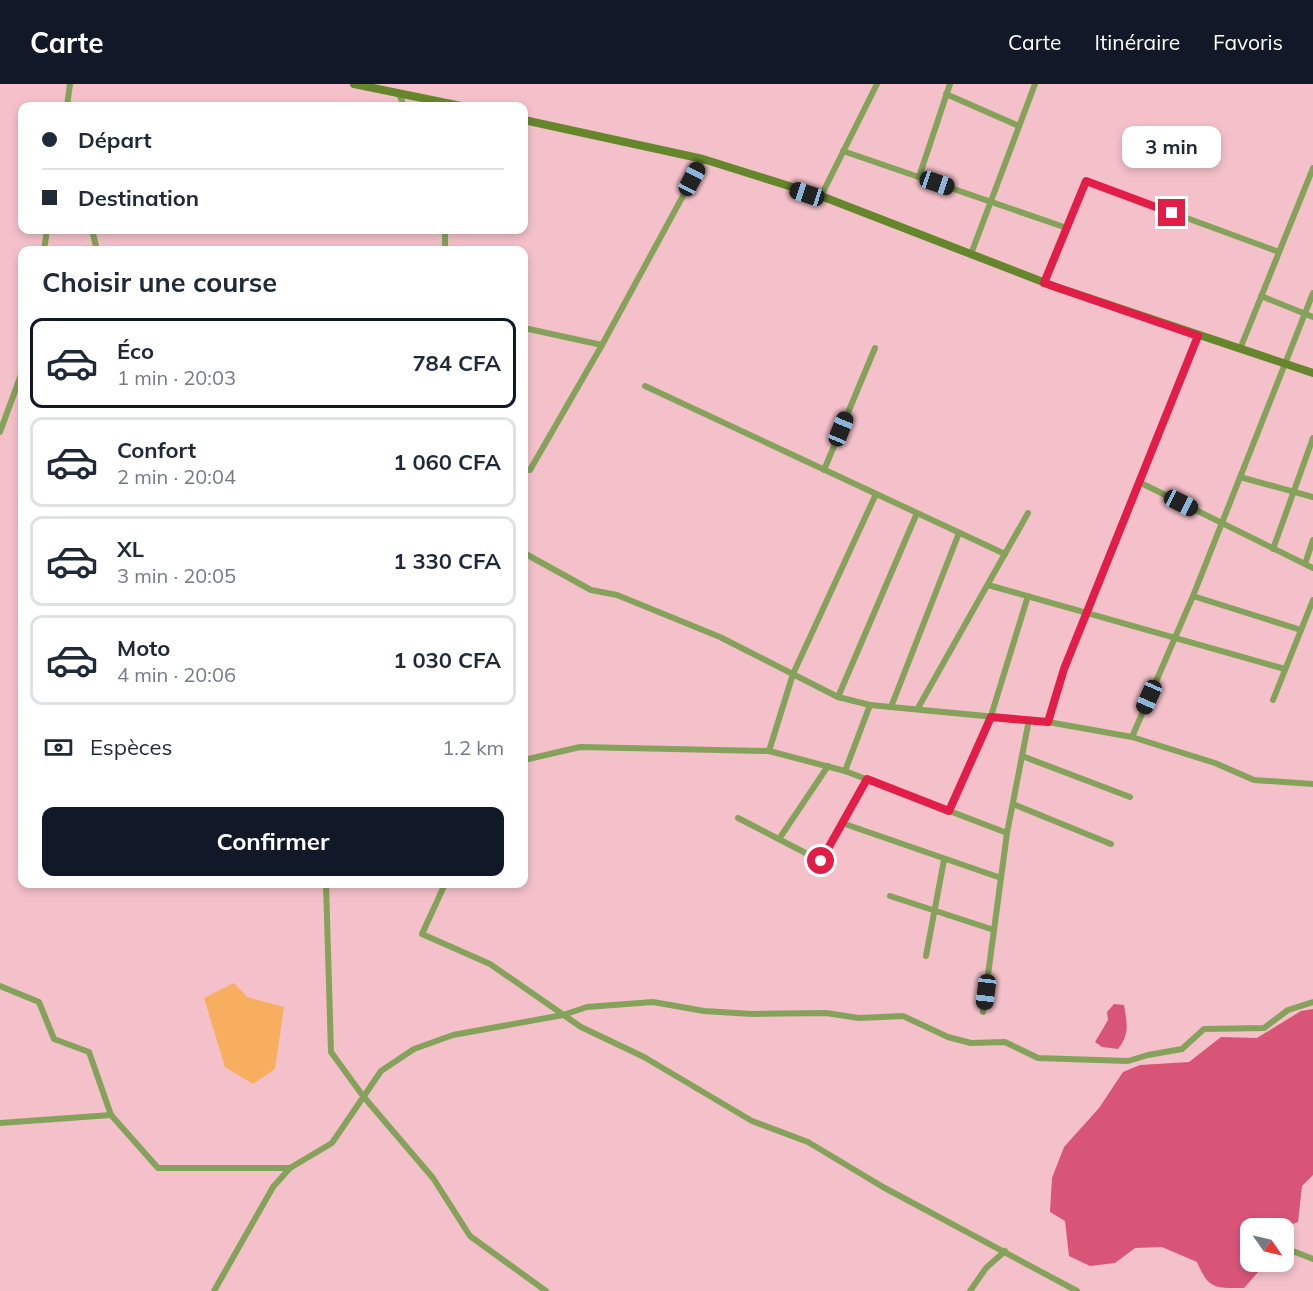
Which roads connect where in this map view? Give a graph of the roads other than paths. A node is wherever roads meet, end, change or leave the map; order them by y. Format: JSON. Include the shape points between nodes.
{"nodes":[{"id":1,"x":70,"y":84,"type":"edge"},
{"id":2,"x":354,"y":84,"type":"edge"},
{"id":3,"x":877,"y":84,"type":"edge"},
{"id":4,"x":950,"y":84,"type":"edge"},
{"id":5,"x":1035,"y":84,"type":"edge"},
{"id":6,"x":370,"y":86,"type":"edge"},
{"id":7,"x":399,"y":94,"type":"junction"},
{"id":8,"x":946,"y":94,"type":"junction"},
{"id":9,"x":68,"y":102,"type":"edge"},
{"id":10,"x":402,"y":102,"type":"edge"},
{"id":11,"x":440,"y":102,"type":"edge"},
{"id":12,"x":528,"y":121,"type":"edge"},
{"id":13,"x":1019,"y":126,"type":"junction"},
{"id":14,"x":843,"y":151,"type":"junction"},
{"id":15,"x":703,"y":159,"type":"junction"},
{"id":16,"x":1313,"y":168,"type":"edge"},
{"id":17,"x":919,"y":177,"type":"junction"},
{"id":18,"x":821,"y":196,"type":"junction"},
{"id":19,"x":991,"y":202,"type":"junction"},
{"id":20,"x":1067,"y":228,"type":"junction"},
{"id":21,"x":1279,"y":252,"type":"junction"},
{"id":22,"x":971,"y":254,"type":"junction"},
{"id":23,"x":1044,"y":283,"type":"junction"},
{"id":24,"x":1313,"y":293,"type":"edge"},
{"id":25,"x":1261,"y":296,"type":"junction"},
{"id":26,"x":1305,"y":314,"type":"junction"},
{"id":27,"x":1313,"y":317,"type":"edge"},
{"id":28,"x":528,"y":329,"type":"edge"},
{"id":29,"x":1198,"y":336,"type":"junction"},
{"id":30,"x":602,"y":345,"type":"junction"},
{"id":31,"x":874,"y":348,"type":"dead end"},
{"id":32,"x":1240,"y":349,"type":"junction"},
{"id":33,"x":1285,"y":364,"type":"junction"},
{"id":34,"x":1313,"y":373,"type":"edge"},
{"id":35,"x":18,"y":383,"type":"edge"},
{"id":36,"x":645,"y":386,"type":"dead end"},
{"id":37,"x":0,"y":432,"type":"edge"},
{"id":38,"x":1313,"y":438,"type":"edge"},
{"id":39,"x":528,"y":470,"type":"edge"},
{"id":40,"x":824,"y":470,"type":"junction"},
{"id":41,"x":1240,"y":477,"type":"junction"},
{"id":42,"x":1141,"y":483,"type":"junction"},
{"id":43,"x":1294,"y":492,"type":"junction"},
{"id":44,"x":876,"y":494,"type":"junction"},
{"id":45,"x":1313,"y":497,"type":"edge"},
{"id":46,"x":917,"y":513,"type":"junction"},
{"id":47,"x":1028,"y":513,"type":"dead end"},
{"id":48,"x":1220,"y":524,"type":"junction"},
{"id":49,"x":959,"y":532,"type":"junction"},
{"id":50,"x":1313,"y":540,"type":"edge"},
{"id":51,"x":1273,"y":549,"type":"junction"},
{"id":52,"x":1005,"y":554,"type":"junction"},
{"id":53,"x":528,"y":555,"type":"edge"},
{"id":54,"x":1305,"y":564,"type":"junction"},
{"id":55,"x":1313,"y":568,"type":"edge"},
{"id":56,"x":988,"y":585,"type":"junction"},
{"id":57,"x":1028,"y":596,"type":"junction"},
{"id":58,"x":1194,"y":596,"type":"junction"},
{"id":59,"x":1313,"y":600,"type":"edge"},
{"id":60,"x":1088,"y":613,"type":"junction"},
{"id":61,"x":1301,"y":630,"type":"junction"},
{"id":62,"x":1175,"y":638,"type":"junction"},
{"id":63,"x":1285,"y":669,"type":"junction"},
{"id":64,"x":793,"y":674,"type":"junction"},
{"id":65,"x":838,"y":697,"type":"junction"},
{"id":66,"x":1273,"y":700,"type":"dead end"},
{"id":67,"x":870,"y":705,"type":"junction"},
{"id":68,"x":891,"y":706,"type":"junction"},
{"id":69,"x":918,"y":708,"type":"junction"},
{"id":70,"x":991,"y":717,"type":"junction"},
{"id":71,"x":1029,"y":720,"type":"junction"},
{"id":72,"x":1048,"y":722,"type":"junction"},
{"id":73,"x":1132,"y":737,"type":"junction"},
{"id":74,"x":769,"y":751,"type":"junction"},
{"id":75,"x":1022,"y":756,"type":"junction"},
{"id":76,"x":528,"y":759,"type":"edge"},
{"id":77,"x":828,"y":766,"type":"junction"},
{"id":78,"x":845,"y":771,"type":"junction"},
{"id":79,"x":867,"y":779,"type":"junction"},
{"id":80,"x":1313,"y":784,"type":"edge"},
{"id":81,"x":1130,"y":797,"type":"dead end"},
{"id":82,"x":1013,"y":804,"type":"junction"},
{"id":83,"x":949,"y":811,"type":"junction"},
{"id":84,"x":738,"y":818,"type":"dead end"},
{"id":85,"x":842,"y":823,"type":"junction"},
{"id":86,"x":1007,"y":833,"type":"junction"},
{"id":87,"x":779,"y":839,"type":"junction"},
{"id":88,"x":1111,"y":844,"type":"dead end"},
{"id":89,"x":944,"y":860,"type":"junction"},
{"id":90,"x":1001,"y":878,"type":"junction"},
{"id":91,"x":326,"y":888,"type":"edge"},
{"id":92,"x":443,"y":888,"type":"edge"},
{"id":93,"x":890,"y":896,"type":"dead end"},
{"id":94,"x":934,"y":910,"type":"junction"},
{"id":95,"x":994,"y":930,"type":"junction"},
{"id":96,"x":926,"y":956,"type":"dead end"},
{"id":97,"x":0,"y":986,"type":"edge"},
{"id":98,"x":1313,"y":1002,"type":"edge"},
{"id":99,"x":983,"y":1012,"type":"dead end"},
{"id":100,"x":563,"y":1015,"type":"junction"},
{"id":101,"x":363,"y":1096,"type":"junction"},
{"id":102,"x":111,"y":1115,"type":"junction"},
{"id":103,"x":0,"y":1124,"type":"edge"},
{"id":104,"x":290,"y":1168,"type":"junction"},
{"id":105,"x":1005,"y":1251,"type":"junction"},
{"id":106,"x":1294,"y":1251,"type":"edge"},
{"id":107,"x":1313,"y":1259,"type":"edge"},
{"id":108,"x":214,"y":1291,"type":"edge"},
{"id":109,"x":546,"y":1291,"type":"edge"},
{"id":110,"x":970,"y":1291,"type":"edge"},
{"id":111,"x":1077,"y":1291,"type":"edge"}],
"edges":[{"from":1,"to":9,"type":"street"},
{"from":2,"to":6,"type":"main road"},
{"from":3,"to":14,"type":"street"},
{"from":4,"to":8,"type":"street"},
{"from":5,"to":13,"type":"street"},
{"from":6,"to":7,"type":"main road"},
{"from":7,"to":10,"type":"street"},
{"from":7,"to":11,"type":"main road"},
{"from":8,"to":13,"type":"street"},
{"from":8,"to":17,"type":"street"},
{"from":12,"to":15,"type":"main road"},
{"from":13,"to":19,"type":"street"},
{"from":14,"to":17,"type":"street"},
{"from":14,"to":18,"type":"street"},
{"from":15,"to":18,"type":"main road"},
{"from":15,"to":30,"type":"street"},
{"from":16,"to":21,"type":"street"},
{"from":17,"to":19,"type":"street"},
{"from":18,"to":22,"type":"main road"},
{"from":19,"to":20,"type":"street"},
{"from":19,"to":22,"type":"street"},
{"from":20,"to":21,"type":"street","via":[[1086,181]]},
{"from":20,"to":23,"type":"street"},
{"from":21,"to":25,"type":"street"},
{"from":22,"to":23,"type":"main road"},
{"from":23,"to":29,"type":"main road"},
{"from":24,"to":26,"type":"street"},
{"from":25,"to":26,"type":"street"},
{"from":25,"to":32,"type":"street"},
{"from":26,"to":27,"type":"street"},
{"from":26,"to":33,"type":"street"},
{"from":28,"to":30,"type":"street"},
{"from":29,"to":32,"type":"main road"},
{"from":29,"to":42,"type":"street"},
{"from":30,"to":39,"type":"street"},
{"from":31,"to":40,"type":"street"},
{"from":32,"to":33,"type":"main road"},
{"from":33,"to":34,"type":"main road"},
{"from":33,"to":41,"type":"street"},
{"from":35,"to":37,"type":"street"},
{"from":36,"to":40,"type":"street"},
{"from":38,"to":43,"type":"street"},
{"from":40,"to":44,"type":"street"},
{"from":41,"to":43,"type":"street"},
{"from":41,"to":48,"type":"street"},
{"from":42,"to":48,"type":"street"},
{"from":42,"to":60,"type":"street"},
{"from":43,"to":45,"type":"street"},
{"from":43,"to":51,"type":"street"},
{"from":44,"to":46,"type":"street"},
{"from":44,"to":64,"type":"street"},
{"from":46,"to":49,"type":"street"},
{"from":46,"to":65,"type":"street"},
{"from":47,"to":52,"type":"street"},
{"from":48,"to":51,"type":"street"},
{"from":48,"to":58,"type":"street"},
{"from":49,"to":52,"type":"street"},
{"from":49,"to":68,"type":"street"},
{"from":50,"to":54,"type":"street"},
{"from":51,"to":54,"type":"street"},
{"from":52,"to":56,"type":"street"},
{"from":53,"to":64,"type":"street","via":[[591,590],[617,595]]},
{"from":54,"to":55,"type":"street"},
{"from":56,"to":57,"type":"street"},
{"from":56,"to":69,"type":"street"},
{"from":57,"to":60,"type":"street"},
{"from":57,"to":70,"type":"street"},
{"from":58,"to":61,"type":"street"},
{"from":58,"to":62,"type":"street"},
{"from":59,"to":61,"type":"street"},
{"from":60,"to":62,"type":"street"},
{"from":60,"to":72,"type":"street","via":[[1064,669]]},
{"from":61,"to":63,"type":"street"},
{"from":62,"to":63,"type":"street"},
{"from":62,"to":73,"type":"street"},
{"from":63,"to":66,"type":"street"},
{"from":64,"to":65,"type":"street"},
{"from":64,"to":74,"type":"street"},
{"from":65,"to":67,"type":"street"},
{"from":67,"to":68,"type":"street"},
{"from":67,"to":78,"type":"street"},
{"from":68,"to":69,"type":"street"},
{"from":69,"to":70,"type":"street"},
{"from":70,"to":71,"type":"street"},
{"from":70,"to":83,"type":"street"},
{"from":71,"to":72,"type":"street"},
{"from":71,"to":75,"type":"street"},
{"from":72,"to":73,"type":"street"},
{"from":73,"to":80,"type":"street","via":[[1215,763],[1254,780]]},
{"from":74,"to":76,"type":"street","via":[[580,747]]},
{"from":74,"to":77,"type":"street"},
{"from":75,"to":81,"type":"street"},
{"from":75,"to":82,"type":"street"},
{"from":77,"to":78,"type":"street"},
{"from":77,"to":87,"type":"street"},
{"from":78,"to":79,"type":"street"},
{"from":79,"to":83,"type":"street"},
{"from":79,"to":85,"type":"street"},
{"from":82,"to":86,"type":"street"},
{"from":82,"to":88,"type":"street"},
{"from":83,"to":86,"type":"street"},
{"from":84,"to":87,"type":"street"},
{"from":85,"to":87,"type":"street","via":[[821,861]]},
{"from":85,"to":89,"type":"street"},
{"from":86,"to":90,"type":"street"},
{"from":89,"to":90,"type":"street"},
{"from":89,"to":94,"type":"street"},
{"from":90,"to":95,"type":"street"},
{"from":91,"to":101,"type":"street","via":[[332,1052]]},
{"from":92,"to":100,"type":"street","via":[[422,934],[490,964]]},
{"from":93,"to":94,"type":"street"},
{"from":94,"to":95,"type":"street"},
{"from":94,"to":96,"type":"street"},
{"from":95,"to":99,"type":"street"},
{"from":97,"to":102,"type":"street","via":[[39,1002],[54,1039],[89,1052]]},
{"from":98,"to":100,"type":"street","via":[[1288,1010],[1264,1028],[1204,1029],[1182,1049],[1128,1061],[1038,1058],[1005,1041],[971,1043],[948,1037],[903,1016],[752,1014],[653,1002],[587,1007]]},
{"from":100,"to":101,"type":"street","via":[[453,1035],[414,1048],[381,1071]]},
{"from":100,"to":105,"type":"street","via":[[752,1121],[808,1142],[883,1187]]},
{"from":101,"to":104,"type":"street","via":[[332,1143]]},
{"from":101,"to":109,"type":"street","via":[[433,1178],[470,1236]]},
{"from":102,"to":103,"type":"street"},
{"from":102,"to":104,"type":"street","via":[[158,1168]]},
{"from":104,"to":108,"type":"street","via":[[273,1187]]},
{"from":105,"to":110,"type":"street"},
{"from":105,"to":111,"type":"street"},
{"from":106,"to":107,"type":"street"}]}
